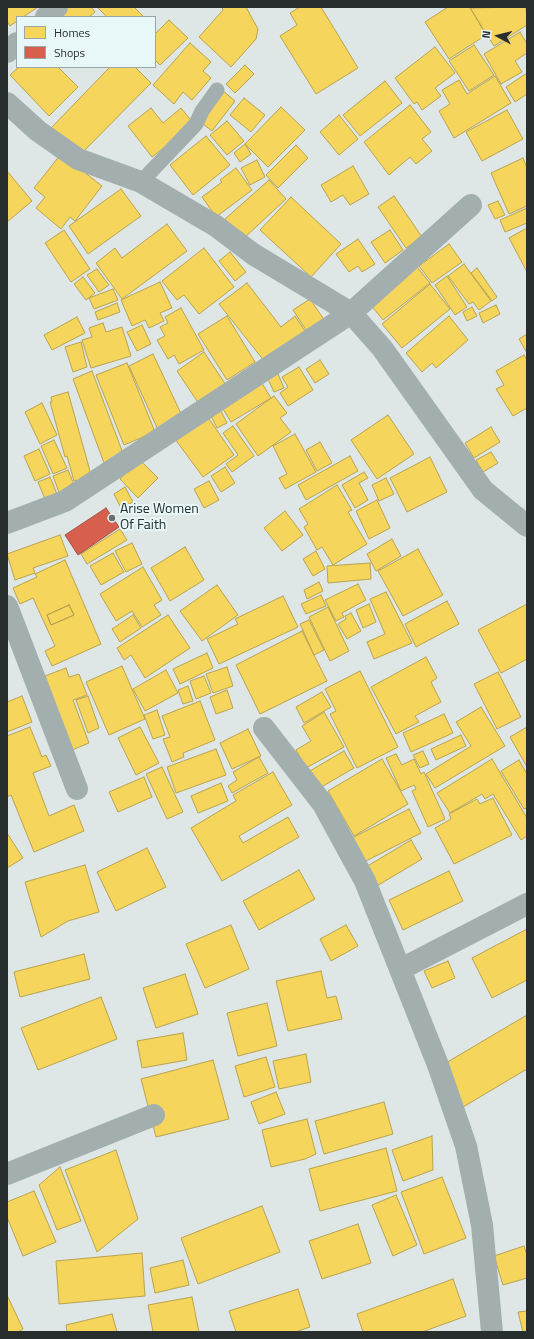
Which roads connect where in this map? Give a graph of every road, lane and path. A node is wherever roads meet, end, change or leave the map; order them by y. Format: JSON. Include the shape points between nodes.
{"nodes":[{"id":1,"x":57,"y":7,"type":"edge"},
{"id":2,"x":47,"y":16,"type":"edge"},
{"id":3,"x":16,"y":44,"type":"edge"},
{"id":4,"x":7,"y":52,"type":"edge"},
{"id":5,"x":217,"y":90,"type":"dead end"},
{"id":6,"x":7,"y":103,"type":"edge"},
{"id":7,"x":142,"y":182,"type":"junction"},
{"id":8,"x":471,"y":205,"type":"dead end"},
{"id":9,"x":351,"y":313,"type":"junction"},
{"id":10,"x":7,"y":522,"type":"edge"},
{"id":11,"x":527,"y":526,"type":"edge"},
{"id":12,"x":7,"y":606,"type":"edge"},
{"id":13,"x":264,"y":728,"type":"dead end"},
{"id":14,"x":77,"y":789,"type":"dead end"},
{"id":15,"x":527,"y":904,"type":"edge"},
{"id":16,"x":401,"y":969,"type":"junction"},
{"id":17,"x":154,"y":1115,"type":"dead end"},
{"id":18,"x":7,"y":1174,"type":"edge"},
{"id":19,"x":492,"y":1332,"type":"edge"}],
"edges":[{"from":1,"to":2,"type":"street"},
{"from":3,"to":4,"type":"street"},
{"from":5,"to":7,"type":"lane","via":[[196,124]]},
{"from":6,"to":7,"type":"street","via":[[38,131],[78,159]]},
{"from":7,"to":9,"type":"street","via":[[216,226],[254,254]]},
{"from":8,"to":9,"type":"street"},
{"from":9,"to":10,"type":"street","via":[[66,501]]},
{"from":9,"to":11,"type":"street","via":[[382,348],[483,490]]},
{"from":12,"to":14,"type":"street"},
{"from":13,"to":16,"type":"street","via":[[324,804],[365,881]]},
{"from":15,"to":16,"type":"street"},
{"from":16,"to":19,"type":"street","via":[[466,1146],[482,1225]]},
{"from":17,"to":18,"type":"street"}]}
